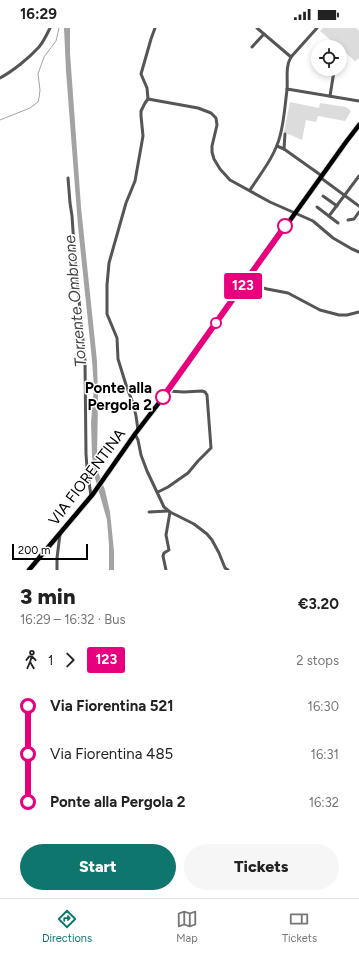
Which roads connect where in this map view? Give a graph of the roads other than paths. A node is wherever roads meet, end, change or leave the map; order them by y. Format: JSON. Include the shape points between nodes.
{"nodes":[{"id":1,"x":50,"y":28,"type":"edge"},
{"id":2,"x":155,"y":28,"type":"edge"},
{"id":3,"x":257,"y":28,"type":"edge"},
{"id":4,"x":317,"y":28,"type":"edge"},
{"id":5,"x":264,"y":34,"type":"junction"},
{"id":6,"x":252,"y":47,"type":"dead end"},
{"id":7,"x":291,"y":57,"type":"junction"},
{"id":8,"x":333,"y":76,"type":"edge"},
{"id":9,"x":0,"y":78,"type":"edge"},
{"id":10,"x":287,"y":89,"type":"junction"},
{"id":11,"x":330,"y":96,"type":"junction"},
{"id":12,"x":148,"y":99,"type":"junction"},
{"id":13,"x":359,"y":101,"type":"edge"},
{"id":14,"x":359,"y":125,"type":"edge"},
{"id":15,"x":285,"y":134,"type":"dead end"},
{"id":16,"x":277,"y":146,"type":"junction"},
{"id":17,"x":284,"y":149,"type":"junction"},
{"id":18,"x":359,"y":176,"type":"edge"},
{"id":19,"x":321,"y":177,"type":"junction"},
{"id":20,"x":68,"y":178,"type":"dead end"},
{"id":21,"x":250,"y":190,"type":"junction"},
{"id":22,"x":323,"y":196,"type":"dead end"},
{"id":23,"x":345,"y":196,"type":"junction"},
{"id":24,"x":337,"y":206,"type":"junction"},
{"id":25,"x":359,"y":206,"type":"edge"},
{"id":26,"x":317,"y":207,"type":"dead end"},
{"id":27,"x":359,"y":212,"type":"edge"},
{"id":28,"x":295,"y":214,"type":"junction"},
{"id":29,"x":329,"y":216,"type":"junction"},
{"id":30,"x":348,"y":220,"type":"dead end"},
{"id":31,"x":338,"y":223,"type":"dead end"},
{"id":32,"x":359,"y":252,"type":"edge"},
{"id":33,"x":246,"y":281,"type":"junction"},
{"id":34,"x":359,"y":312,"type":"edge"},
{"id":35,"x":172,"y":385,"type":"junction"},
{"id":36,"x":168,"y":391,"type":"junction"},
{"id":37,"x":177,"y":392,"type":"junction"},
{"id":38,"x":136,"y":432,"type":"junction"},
{"id":39,"x":158,"y":492,"type":"junction"},
{"id":40,"x":92,"y":495,"type":"junction"},
{"id":41,"x":169,"y":511,"type":"junction"},
{"id":42,"x":149,"y":512,"type":"dead end"},
{"id":43,"x":60,"y":533,"type":"junction"},
{"id":44,"x":29,"y":570,"type":"edge"},
{"id":45,"x":57,"y":570,"type":"edge"},
{"id":46,"x":166,"y":570,"type":"edge"},
{"id":47,"x":228,"y":570,"type":"edge"}],
"edges":[{"from":1,"to":9,"type":"street","via":[[38,48]]},
{"from":2,"to":12,"type":"street","via":[[141,74],[147,88]]},
{"from":3,"to":5,"type":"street"},
{"from":4,"to":7,"type":"street"},
{"from":5,"to":6,"type":"street"},
{"from":5,"to":7,"type":"street"},
{"from":7,"to":10,"type":"street","via":[[288,64]]},
{"from":8,"to":11,"type":"street"},
{"from":10,"to":11,"type":"street"},
{"from":10,"to":16,"type":"street"},
{"from":11,"to":13,"type":"street"},
{"from":12,"to":21,"type":"street","via":[[198,108],[211,113],[217,123],[211,150],[214,159],[230,180]]},
{"from":12,"to":38,"type":"street","via":[[141,111],[143,136],[134,181],[109,263],[107,286],[107,314],[118,338],[118,359],[133,403]]},
{"from":14,"to":19,"type":"main road","name":"VIA FIORENTINA"},
{"from":15,"to":17,"type":"street"},
{"from":16,"to":17,"type":"street"},
{"from":16,"to":21,"type":"street"},
{"from":17,"to":19,"type":"street"},
{"from":18,"to":23,"type":"street"},
{"from":19,"to":23,"type":"street"},
{"from":19,"to":28,"type":"main road","name":"VIA FIORENTINA"},
{"from":20,"to":40,"type":"street","via":[[85,361],[86,465]]},
{"from":21,"to":28,"type":"street"},
{"from":22,"to":24,"type":"street"},
{"from":23,"to":24,"type":"street"},
{"from":23,"to":25,"type":"street"},
{"from":24,"to":29,"type":"street"},
{"from":26,"to":29,"type":"street"},
{"from":27,"to":30,"type":"street","via":[[354,219]]},
{"from":28,"to":32,"type":"street","via":[[313,221],[333,238]]},
{"from":28,"to":33,"type":"main road","name":"VIA FIORENTINA"},
{"from":29,"to":31,"type":"street"},
{"from":33,"to":34,"type":"street","via":[[256,286],[288,293],[320,310],[339,315]]},
{"from":33,"to":35,"type":"main road","name":"VIA FIORENTINA"},
{"from":35,"to":36,"type":"main road","name":"VIA FIORENTINA"},
{"from":35,"to":37,"type":"street"},
{"from":36,"to":37,"type":"street"},
{"from":36,"to":38,"type":"main road","name":"VIA FIORENTINA"},
{"from":37,"to":39,"type":"street","via":[[206,393],[211,448],[188,473]]},
{"from":38,"to":39,"type":"street","via":[[141,455]]},
{"from":38,"to":40,"type":"main road","name":"VIA FIORENTINA"},
{"from":39,"to":41,"type":"street"},
{"from":40,"to":43,"type":"main road","name":"VIA FIORENTINA"},
{"from":41,"to":42,"type":"street"},
{"from":41,"to":46,"type":"street","via":[[166,534],[169,551],[163,555]]},
{"from":41,"to":47,"type":"street","via":[[209,535],[222,564]]},
{"from":43,"to":44,"type":"main road","name":"VIA FIORENTINA"},
{"from":43,"to":45,"type":"street"}]}
